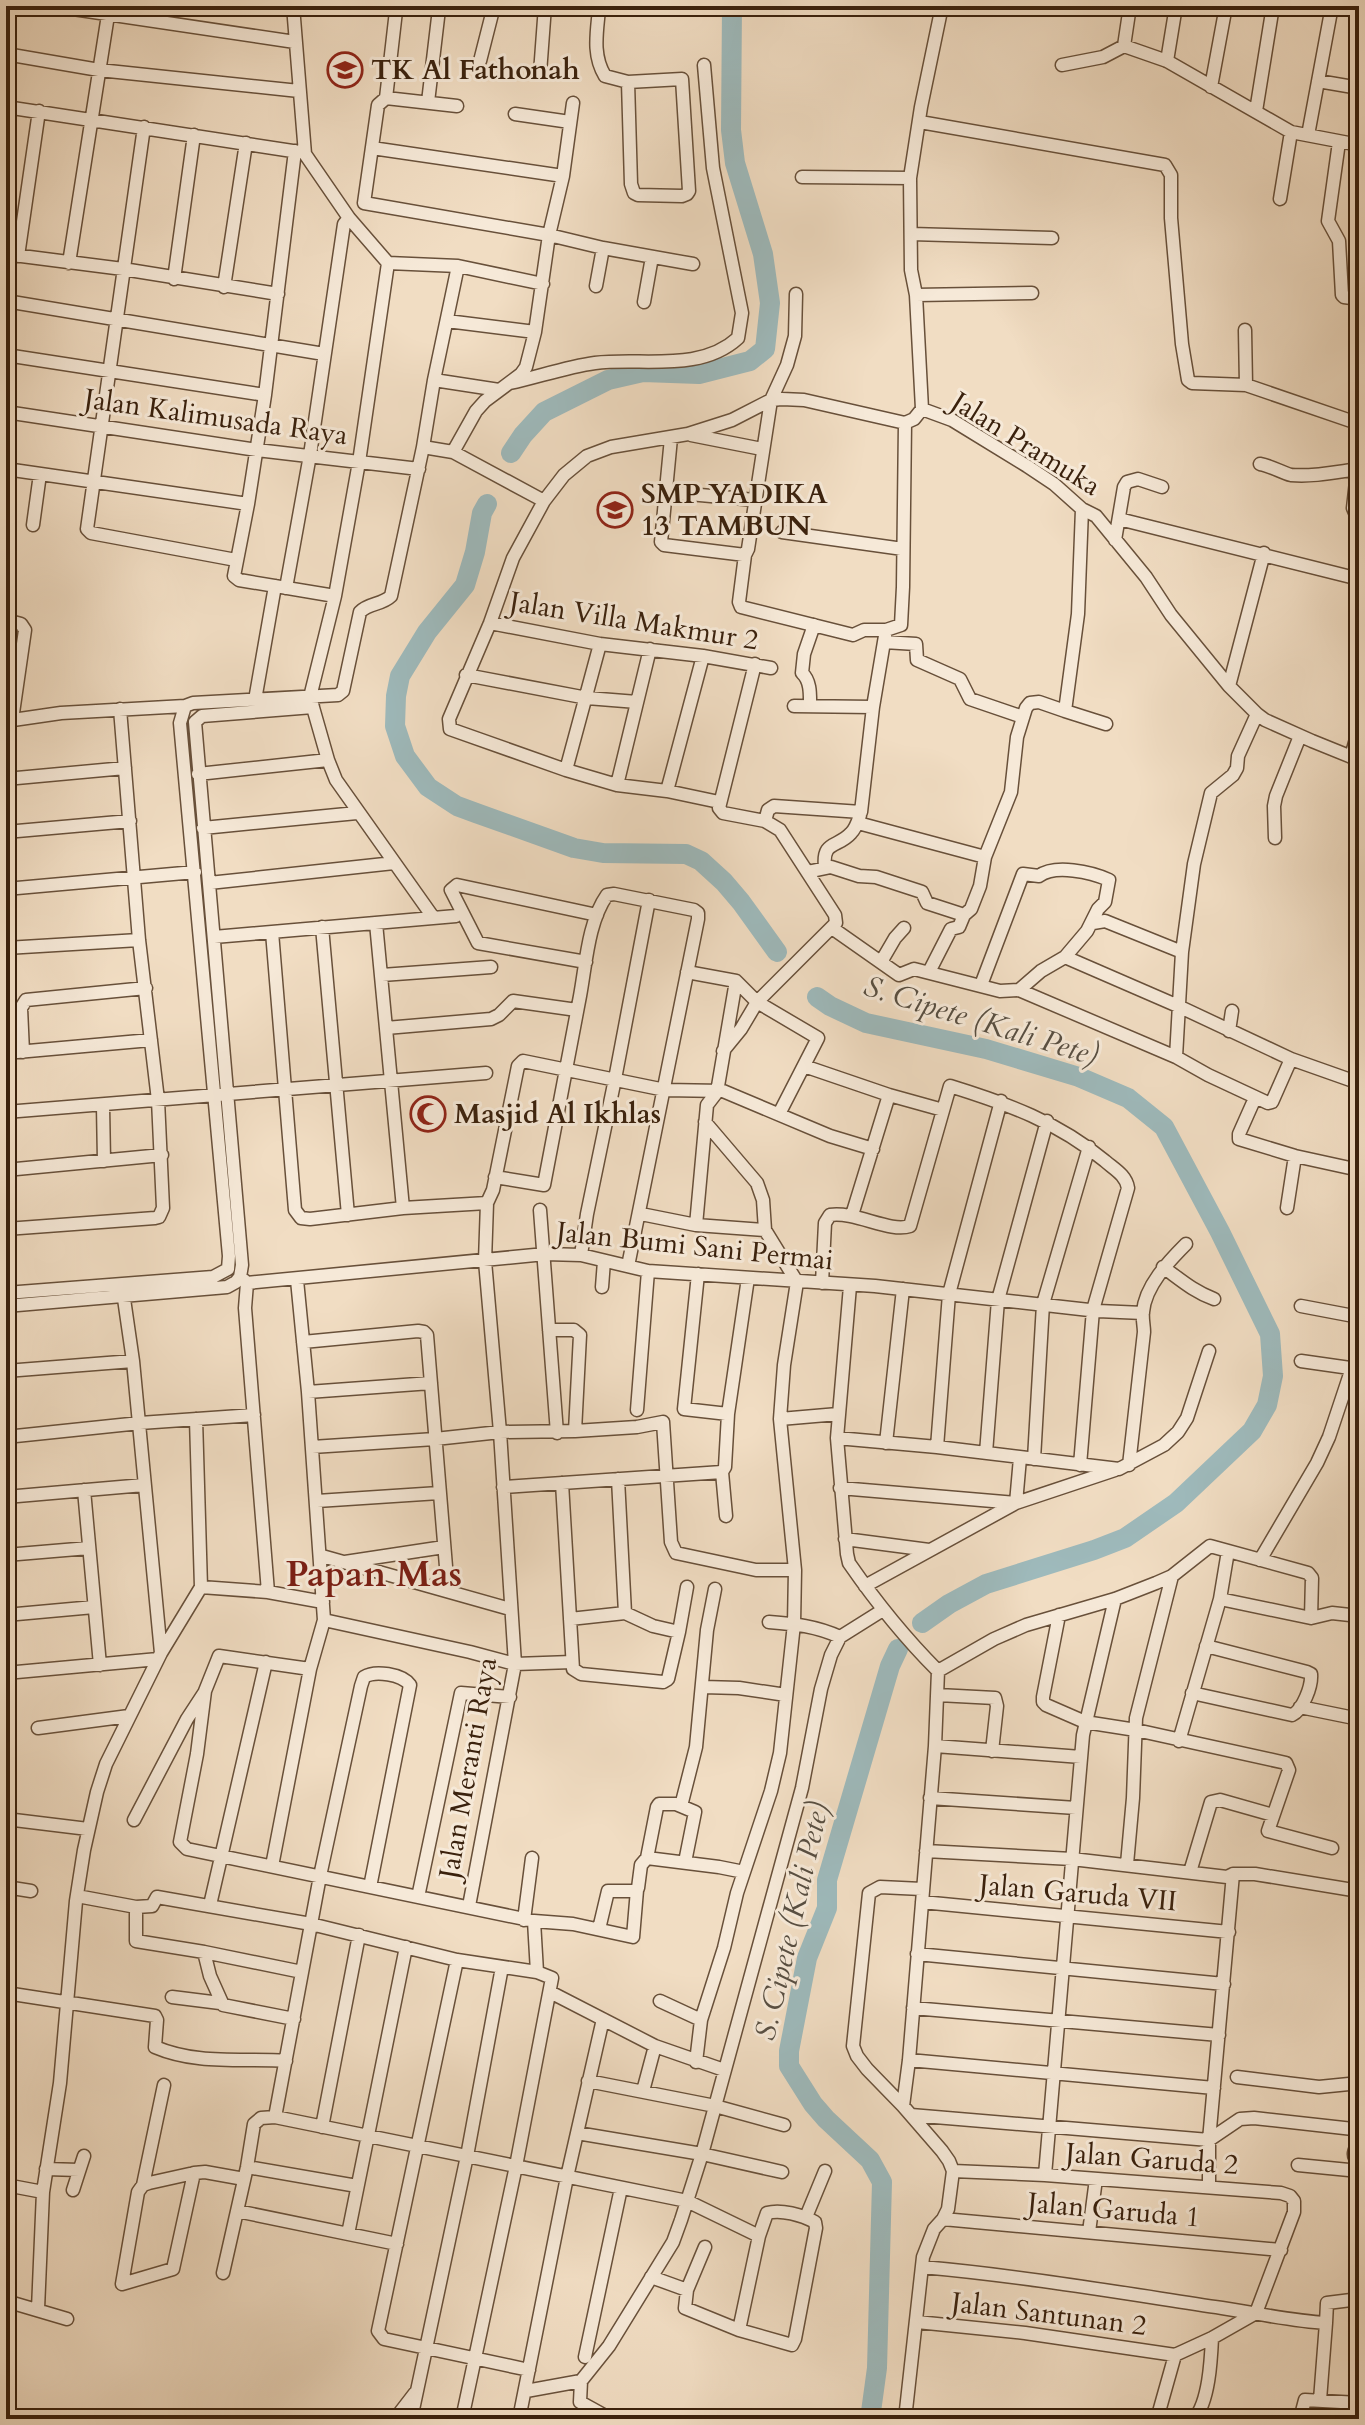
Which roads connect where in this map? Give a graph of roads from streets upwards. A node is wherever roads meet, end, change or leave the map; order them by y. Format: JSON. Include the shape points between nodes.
{"nodes":[{"id":1,"x":53,"y":6,"type":"edge"},
{"id":2,"x":293,"y":6,"type":"edge"},
{"id":3,"x":494,"y":6,"type":"edge"},
{"id":4,"x":545,"y":6,"type":"edge"},
{"id":5,"x":572,"y":6,"type":"edge"},
{"id":6,"x":942,"y":6,"type":"edge"},
{"id":7,"x":1130,"y":6,"type":"edge"},
{"id":8,"x":1176,"y":6,"type":"edge"},
{"id":9,"x":1226,"y":6,"type":"edge"},
{"id":10,"x":1273,"y":6,"type":"edge"},
{"id":11,"x":1332,"y":6,"type":"edge"},
{"id":12,"x":600,"y":7,"type":"edge"},
{"id":13,"x":439,"y":9,"type":"dead end"},
{"id":14,"x":396,"y":11,"type":"dead end"},
{"id":15,"x":142,"y":12,"type":"edge"},
{"id":16,"x":108,"y":15,"type":"junction"},
{"id":17,"x":295,"y":42,"type":"junction"},
{"id":18,"x":1124,"y":46,"type":"junction"},
{"id":19,"x":6,"y":54,"type":"edge"},
{"id":20,"x":480,"y":61,"type":"dead end"},
{"id":21,"x":1167,"y":61,"type":"junction"},
{"id":22,"x":704,"y":65,"type":"dead end"},
{"id":23,"x":1062,"y":65,"type":"dead end"},
{"id":24,"x":99,"y":70,"type":"junction"},
{"id":25,"x":540,"y":73,"type":"dead end"},
{"id":26,"x":1318,"y":81,"type":"junction"},
{"id":27,"x":628,"y":82,"type":"junction"},
{"id":28,"x":1211,"y":87,"type":"junction"},
{"id":29,"x":1359,"y":88,"type":"edge"},
{"id":30,"x":299,"y":91,"type":"junction"},
{"id":31,"x":386,"y":98,"type":"junction"},
{"id":32,"x":428,"y":102,"type":"junction"},
{"id":33,"x":573,"y":103,"type":"dead end"},
{"id":34,"x":457,"y":106,"type":"dead end"},
{"id":35,"x":6,"y":107,"type":"edge"},
{"id":36,"x":39,"y":111,"type":"junction"},
{"id":37,"x":1256,"y":111,"type":"junction"},
{"id":38,"x":515,"y":114,"type":"dead end"},
{"id":39,"x":92,"y":119,"type":"junction"},
{"id":40,"x":570,"y":122,"type":"junction"},
{"id":41,"x":920,"y":122,"type":"junction"},
{"id":42,"x":144,"y":127,"type":"junction"},
{"id":43,"x":1291,"y":132,"type":"junction"},
{"id":44,"x":194,"y":135,"type":"junction"},
{"id":45,"x":1308,"y":135,"type":"junction"},
{"id":46,"x":1339,"y":142,"type":"junction"},
{"id":47,"x":246,"y":143,"type":"junction"},
{"id":48,"x":1359,"y":145,"type":"edge"},
{"id":49,"x":372,"y":148,"type":"junction"},
{"id":50,"x":300,"y":152,"type":"junction"},
{"id":51,"x":563,"y":176,"type":"junction"},
{"id":52,"x":802,"y":177,"type":"dead end"},
{"id":53,"x":910,"y":178,"type":"junction"},
{"id":54,"x":1280,"y":199,"type":"dead end"},
{"id":55,"x":349,"y":218,"type":"junction"},
{"id":56,"x":911,"y":234,"type":"junction"},
{"id":57,"x":549,"y":235,"type":"junction"},
{"id":58,"x":1052,"y":238,"type":"dead end"},
{"id":59,"x":603,"y":248,"type":"junction"},
{"id":60,"x":12,"y":255,"type":"edge"},
{"id":61,"x":652,"y":257,"type":"junction"},
{"id":62,"x":69,"y":263,"type":"junction"},
{"id":63,"x":388,"y":263,"type":"junction"},
{"id":64,"x":693,"y":264,"type":"dead end"},
{"id":65,"x":458,"y":266,"type":"junction"},
{"id":66,"x":123,"y":269,"type":"junction"},
{"id":67,"x":174,"y":279,"type":"junction"},
{"id":68,"x":543,"y":284,"type":"junction"},
{"id":69,"x":596,"y":286,"type":"dead end"},
{"id":70,"x":224,"y":287,"type":"junction"},
{"id":71,"x":1032,"y":293,"type":"dead end"},
{"id":72,"x":278,"y":294,"type":"junction"},
{"id":73,"x":796,"y":294,"type":"dead end"},
{"id":74,"x":916,"y":295,"type":"junction"},
{"id":75,"x":1359,"y":299,"type":"edge"},
{"id":76,"x":6,"y":301,"type":"edge"},
{"id":77,"x":644,"y":302,"type":"dead end"},
{"id":78,"x":116,"y":319,"type":"junction"},
{"id":79,"x":447,"y":321,"type":"junction"},
{"id":80,"x":1245,"y":330,"type":"dead end"},
{"id":81,"x":535,"y":332,"type":"junction"},
{"id":82,"x":272,"y":344,"type":"junction"},
{"id":83,"x":324,"y":354,"type":"junction"},
{"id":84,"x":6,"y":355,"type":"edge"},
{"id":85,"x":109,"y":372,"type":"junction"},
{"id":86,"x":434,"y":380,"type":"junction"},
{"id":87,"x":1246,"y":385,"type":"junction"},
{"id":88,"x":504,"y":387,"type":"junction"},
{"id":89,"x":265,"y":395,"type":"junction"},
{"id":90,"x":771,"y":400,"type":"junction"},
{"id":91,"x":922,"y":409,"type":"junction"},
{"id":92,"x":6,"y":412,"type":"edge"},
{"id":93,"x":905,"y":423,"type":"junction"},
{"id":94,"x":101,"y":426,"type":"junction"},
{"id":95,"x":1359,"y":428,"type":"edge"},
{"id":96,"x":688,"y":434,"type":"junction"},
{"id":97,"x":671,"y":438,"type":"junction"},
{"id":98,"x":423,"y":447,"type":"junction"},
{"id":99,"x":762,"y":449,"type":"junction"},
{"id":100,"x":257,"y":450,"type":"junction"},
{"id":101,"x":453,"y":452,"type":"junction"},
{"id":102,"x":310,"y":455,"type":"junction"},
{"id":103,"x":359,"y":462,"type":"junction"},
{"id":104,"x":1358,"y":462,"type":"edge"},
{"id":105,"x":1260,"y":464,"type":"dead end"},
{"id":106,"x":6,"y":469,"type":"edge"},
{"id":107,"x":419,"y":469,"type":"junction"},
{"id":108,"x":40,"y":474,"type":"junction"},
{"id":109,"x":92,"y":482,"type":"junction"},
{"id":110,"x":1162,"y":487,"type":"dead end"},
{"id":111,"x":667,"y":492,"type":"junction"},
{"id":112,"x":755,"y":500,"type":"junction"},
{"id":113,"x":544,"y":501,"type":"junction"},
{"id":114,"x":248,"y":504,"type":"junction"},
{"id":115,"x":1082,"y":509,"type":"junction"},
{"id":116,"x":1119,"y":519,"type":"junction"},
{"id":117,"x":1359,"y":522,"type":"edge"},
{"id":118,"x":33,"y":525,"type":"dead end"},
{"id":119,"x":782,"y":532,"type":"dead end"},
{"id":120,"x":1115,"y":540,"type":"junction"},
{"id":121,"x":903,"y":549,"type":"junction"},
{"id":122,"x":1264,"y":553,"type":"junction"},
{"id":123,"x":745,"y":555,"type":"junction"},
{"id":124,"x":236,"y":560,"type":"junction"},
{"id":125,"x":1359,"y":579,"type":"edge"},
{"id":126,"x":281,"y":587,"type":"junction"},
{"id":127,"x":335,"y":596,"type":"junction"},
{"id":128,"x":6,"y":620,"type":"edge"},
{"id":129,"x":490,"y":623,"type":"junction"},
{"id":130,"x":814,"y":625,"type":"junction"},
{"id":131,"x":885,"y":636,"type":"junction"},
{"id":132,"x":600,"y":644,"type":"junction"},
{"id":133,"x":650,"y":649,"type":"junction"},
{"id":134,"x":703,"y":656,"type":"junction"},
{"id":135,"x":755,"y":664,"type":"junction"},
{"id":136,"x":771,"y":668,"type":"dead end"},
{"id":137,"x":466,"y":675,"type":"junction"},
{"id":138,"x":1229,"y":686,"type":"junction"},
{"id":139,"x":587,"y":698,"type":"junction"},
{"id":140,"x":255,"y":700,"type":"junction"},
{"id":141,"x":312,"y":702,"type":"junction"},
{"id":142,"x":637,"y":702,"type":"junction"},
{"id":143,"x":185,"y":706,"type":"junction"},
{"id":144,"x":794,"y":706,"type":"dead end"},
{"id":145,"x":810,"y":706,"type":"junction"},
{"id":146,"x":873,"y":707,"type":"junction"},
{"id":147,"x":120,"y":709,"type":"junction"},
{"id":148,"x":1065,"y":711,"type":"junction"},
{"id":149,"x":1257,"y":714,"type":"junction"},
{"id":150,"x":1023,"y":717,"type":"junction"},
{"id":151,"x":9,"y":720,"type":"edge"},
{"id":152,"x":1106,"y":724,"type":"dead end"},
{"id":153,"x":1359,"y":728,"type":"edge"},
{"id":154,"x":1300,"y":736,"type":"junction"},
{"id":155,"x":1355,"y":758,"type":"edge"},
{"id":156,"x":328,"y":760,"type":"junction"},
{"id":157,"x":125,"y":768,"type":"junction"},
{"id":158,"x":566,"y":770,"type":"junction"},
{"id":159,"x":198,"y":774,"type":"junction"},
{"id":160,"x":6,"y":779,"type":"edge"},
{"id":161,"x":617,"y":785,"type":"junction"},
{"id":162,"x":667,"y":791,"type":"junction"},
{"id":163,"x":719,"y":802,"type":"junction"},
{"id":164,"x":357,"y":813,"type":"junction"},
{"id":165,"x":860,"y":817,"type":"junction"},
{"id":166,"x":130,"y":821,"type":"junction"},
{"id":167,"x":765,"y":821,"type":"junction"},
{"id":168,"x":203,"y":828,"type":"junction"},
{"id":169,"x":6,"y":832,"type":"edge"},
{"id":170,"x":1275,"y":838,"type":"dead end"},
{"id":171,"x":985,"y":857,"type":"junction"},
{"id":172,"x":394,"y":863,"type":"junction"},
{"id":173,"x":825,"y":867,"type":"junction"},
{"id":174,"x":195,"y":872,"type":"junction"},
{"id":175,"x":807,"y":872,"type":"junction"},
{"id":176,"x":134,"y":877,"type":"junction"},
{"id":177,"x":209,"y":883,"type":"junction"},
{"id":178,"x":6,"y":889,"type":"edge"},
{"id":179,"x":649,"y":900,"type":"junction"},
{"id":180,"x":597,"y":915,"type":"junction"},
{"id":181,"x":964,"y":915,"type":"junction"},
{"id":182,"x":456,"y":916,"type":"dead end"},
{"id":183,"x":433,"y":917,"type":"junction"},
{"id":184,"x":376,"y":923,"type":"junction"},
{"id":185,"x":1093,"y":923,"type":"junction"},
{"id":186,"x":322,"y":927,"type":"junction"},
{"id":187,"x":832,"y":928,"type":"junction"},
{"id":188,"x":904,"y":928,"type":"dead end"},
{"id":189,"x":272,"y":932,"type":"junction"},
{"id":190,"x":214,"y":937,"type":"junction"},
{"id":191,"x":139,"y":940,"type":"junction"},
{"id":192,"x":6,"y":948,"type":"edge"},
{"id":193,"x":1182,"y":952,"type":"junction"},
{"id":194,"x":1065,"y":957,"type":"junction"},
{"id":195,"x":586,"y":962,"type":"junction"},
{"id":196,"x":881,"y":962,"type":"junction"},
{"id":197,"x":491,"y":967,"type":"dead end"},
{"id":198,"x":687,"y":972,"type":"junction"},
{"id":199,"x":929,"y":972,"type":"junction"},
{"id":200,"x":382,"y":975,"type":"junction"},
{"id":201,"x":736,"y":981,"type":"junction"},
{"id":202,"x":981,"y":985,"type":"junction"},
{"id":203,"x":146,"y":988,"type":"junction"},
{"id":204,"x":1019,"y":990,"type":"junction"},
{"id":205,"x":757,"y":1002,"type":"junction"},
{"id":206,"x":1178,"y":1006,"type":"junction"},
{"id":207,"x":577,"y":1010,"type":"junction"},
{"id":208,"x":1232,"y":1011,"type":"dead end"},
{"id":209,"x":386,"y":1028,"type":"junction"},
{"id":210,"x":1229,"y":1031,"type":"junction"},
{"id":211,"x":151,"y":1040,"type":"junction"},
{"id":212,"x":723,"y":1051,"type":"junction"},
{"id":213,"x":23,"y":1052,"type":"junction"},
{"id":214,"x":6,"y":1053,"type":"edge"},
{"id":215,"x":1176,"y":1057,"type":"junction"},
{"id":216,"x":1291,"y":1059,"type":"junction"},
{"id":217,"x":804,"y":1066,"type":"junction"},
{"id":218,"x":566,"y":1070,"type":"junction"},
{"id":219,"x":486,"y":1073,"type":"dead end"},
{"id":220,"x":615,"y":1079,"type":"junction"},
{"id":221,"x":391,"y":1080,"type":"junction"},
{"id":222,"x":1359,"y":1083,"type":"edge"},
{"id":223,"x":337,"y":1085,"type":"junction"},
{"id":224,"x":287,"y":1089,"type":"junction"},
{"id":225,"x":665,"y":1090,"type":"junction"},
{"id":226,"x":717,"y":1092,"type":"junction"},
{"id":227,"x":228,"y":1094,"type":"junction"},
{"id":228,"x":215,"y":1095,"type":"junction"},
{"id":229,"x":889,"y":1095,"type":"junction"},
{"id":230,"x":1255,"y":1098,"type":"junction"},
{"id":231,"x":158,"y":1100,"type":"junction"},
{"id":232,"x":1001,"y":1101,"type":"junction"},
{"id":233,"x":103,"y":1106,"type":"junction"},
{"id":234,"x":943,"y":1110,"type":"junction"},
{"id":235,"x":6,"y":1112,"type":"edge"},
{"id":236,"x":779,"y":1114,"type":"junction"},
{"id":237,"x":1047,"y":1121,"type":"junction"},
{"id":238,"x":705,"y":1122,"type":"junction"},
{"id":239,"x":1089,"y":1147,"type":"junction"},
{"id":240,"x":873,"y":1149,"type":"junction"},
{"id":241,"x":162,"y":1155,"type":"junction"},
{"id":242,"x":1295,"y":1156,"type":"junction"},
{"id":243,"x":104,"y":1161,"type":"junction"},
{"id":244,"x":6,"y":1170,"type":"edge"},
{"id":245,"x":1359,"y":1170,"type":"edge"},
{"id":246,"x":495,"y":1177,"type":"junction"},
{"id":247,"x":487,"y":1203,"type":"junction"},
{"id":248,"x":403,"y":1208,"type":"junction"},
{"id":249,"x":1287,"y":1208,"type":"dead end"},
{"id":250,"x":540,"y":1210,"type":"dead end"},
{"id":251,"x":641,"y":1214,"type":"junction"},
{"id":252,"x":348,"y":1215,"type":"junction"},
{"id":253,"x":852,"y":1215,"type":"junction"},
{"id":254,"x":696,"y":1225,"type":"junction"},
{"id":255,"x":6,"y":1229,"type":"edge"},
{"id":256,"x":765,"y":1230,"type":"junction"},
{"id":257,"x":1186,"y":1244,"type":"dead end"},
{"id":258,"x":545,"y":1254,"type":"junction"},
{"id":259,"x":581,"y":1255,"type":"junction"},
{"id":260,"x":485,"y":1261,"type":"junction"},
{"id":261,"x":604,"y":1261,"type":"junction"},
{"id":262,"x":628,"y":1266,"type":"junction"},
{"id":263,"x":1163,"y":1267,"type":"junction"},
{"id":264,"x":228,"y":1269,"type":"junction"},
{"id":265,"x":648,"y":1271,"type":"junction"},
{"id":266,"x":698,"y":1274,"type":"junction"},
{"id":267,"x":748,"y":1278,"type":"junction"},
{"id":268,"x":243,"y":1280,"type":"junction"},
{"id":269,"x":297,"y":1280,"type":"junction"},
{"id":270,"x":797,"y":1282,"type":"junction"},
{"id":271,"x":822,"y":1283,"type":"junction"},
{"id":272,"x":850,"y":1286,"type":"junction"},
{"id":273,"x":602,"y":1287,"type":"dead end"},
{"id":274,"x":903,"y":1289,"type":"junction"},
{"id":275,"x":123,"y":1291,"type":"junction"},
{"id":276,"x":6,"y":1293,"type":"edge"},
{"id":277,"x":949,"y":1294,"type":"junction"},
{"id":278,"x":1214,"y":1299,"type":"dead end"},
{"id":279,"x":998,"y":1300,"type":"junction"},
{"id":280,"x":1043,"y":1304,"type":"junction"},
{"id":281,"x":6,"y":1306,"type":"edge"},
{"id":282,"x":1301,"y":1306,"type":"dead end"},
{"id":283,"x":1093,"y":1310,"type":"junction"},
{"id":284,"x":1143,"y":1313,"type":"junction"},
{"id":285,"x":1359,"y":1317,"type":"edge"},
{"id":286,"x":549,"y":1330,"type":"junction"},
{"id":287,"x":303,"y":1342,"type":"junction"},
{"id":288,"x":1209,"y":1351,"type":"dead end"},
{"id":289,"x":133,"y":1361,"type":"junction"},
{"id":290,"x":1301,"y":1361,"type":"dead end"},
{"id":291,"x":1355,"y":1369,"type":"edge"},
{"id":292,"x":6,"y":1371,"type":"edge"},
{"id":293,"x":431,"y":1383,"type":"junction"},
{"id":294,"x":308,"y":1392,"type":"junction"},
{"id":295,"x":637,"y":1410,"type":"dead end"},
{"id":296,"x":728,"y":1414,"type":"junction"},
{"id":297,"x":838,"y":1414,"type":"junction"},
{"id":298,"x":254,"y":1415,"type":"junction"},
{"id":299,"x":196,"y":1419,"type":"junction"},
{"id":300,"x":780,"y":1419,"type":"junction"},
{"id":301,"x":140,"y":1423,"type":"junction"},
{"id":302,"x":575,"y":1431,"type":"junction"},
{"id":303,"x":500,"y":1432,"type":"junction"},
{"id":304,"x":557,"y":1433,"type":"junction"},
{"id":305,"x":6,"y":1437,"type":"edge"},
{"id":306,"x":837,"y":1438,"type":"junction"},
{"id":307,"x":435,"y":1439,"type":"junction"},
{"id":308,"x":886,"y":1443,"type":"junction"},
{"id":309,"x":312,"y":1447,"type":"junction"},
{"id":310,"x":937,"y":1447,"type":"junction"},
{"id":311,"x":986,"y":1453,"type":"junction"},
{"id":312,"x":1027,"y":1458,"type":"junction"},
{"id":313,"x":1080,"y":1465,"type":"junction"},
{"id":314,"x":1124,"y":1467,"type":"junction"},
{"id":315,"x":722,"y":1472,"type":"junction"},
{"id":316,"x":666,"y":1476,"type":"junction"},
{"id":317,"x":618,"y":1479,"type":"junction"},
{"id":318,"x":562,"y":1483,"type":"junction"},
{"id":319,"x":144,"y":1485,"type":"junction"},
{"id":320,"x":503,"y":1487,"type":"junction"},
{"id":321,"x":840,"y":1488,"type":"junction"},
{"id":322,"x":84,"y":1490,"type":"junction"},
{"id":323,"x":439,"y":1493,"type":"junction"},
{"id":324,"x":6,"y":1497,"type":"edge"},
{"id":325,"x":317,"y":1501,"type":"junction"},
{"id":326,"x":1016,"y":1503,"type":"junction"},
{"id":327,"x":726,"y":1516,"type":"dead end"},
{"id":328,"x":845,"y":1539,"type":"junction"},
{"id":329,"x":444,"y":1547,"type":"junction"},
{"id":330,"x":89,"y":1548,"type":"junction"},
{"id":331,"x":929,"y":1550,"type":"junction"},
{"id":332,"x":1228,"y":1551,"type":"junction"},
{"id":333,"x":6,"y":1555,"type":"edge"},
{"id":334,"x":322,"y":1556,"type":"junction"},
{"id":335,"x":1260,"y":1560,"type":"junction"},
{"id":336,"x":342,"y":1562,"type":"junction"},
{"id":337,"x":795,"y":1570,"type":"junction"},
{"id":338,"x":1172,"y":1576,"type":"junction"},
{"id":339,"x":865,"y":1586,"type":"junction"},
{"id":340,"x":201,"y":1587,"type":"junction"},
{"id":341,"x":687,"y":1587,"type":"dead end"},
{"id":342,"x":715,"y":1589,"type":"dead end"},
{"id":343,"x":448,"y":1591,"type":"junction"},
{"id":344,"x":268,"y":1592,"type":"junction"},
{"id":345,"x":1115,"y":1599,"type":"junction"},
{"id":346,"x":1220,"y":1599,"type":"junction"},
{"id":347,"x":323,"y":1602,"type":"junction"},
{"id":348,"x":94,"y":1607,"type":"junction"},
{"id":349,"x":510,"y":1609,"type":"junction"},
{"id":350,"x":883,"y":1610,"type":"junction"},
{"id":351,"x":625,"y":1613,"type":"junction"},
{"id":352,"x":6,"y":1615,"type":"edge"},
{"id":353,"x":1059,"y":1615,"type":"junction"},
{"id":354,"x":1359,"y":1616,"type":"edge"},
{"id":355,"x":1311,"y":1618,"type":"junction"},
{"id":356,"x":570,"y":1619,"type":"junction"},
{"id":357,"x":324,"y":1620,"type":"junction"},
{"id":358,"x":769,"y":1622,"type":"dead end"},
{"id":359,"x":794,"y":1624,"type":"junction"},
{"id":360,"x":679,"y":1632,"type":"junction"},
{"id":361,"x":840,"y":1637,"type":"junction"},
{"id":362,"x":1206,"y":1646,"type":"junction"},
{"id":363,"x":159,"y":1656,"type":"junction"},
{"id":364,"x":266,"y":1662,"type":"junction"},
{"id":365,"x":572,"y":1662,"type":"junction"},
{"id":366,"x":515,"y":1664,"type":"junction"},
{"id":367,"x":100,"y":1665,"type":"junction"},
{"id":368,"x":310,"y":1669,"type":"junction"},
{"id":369,"x":938,"y":1671,"type":"junction"},
{"id":370,"x":6,"y":1673,"type":"edge"},
{"id":371,"x":703,"y":1687,"type":"junction"},
{"id":372,"x":205,"y":1691,"type":"junction"},
{"id":373,"x":1192,"y":1693,"type":"junction"},
{"id":374,"x":786,"y":1695,"type":"junction"},
{"id":375,"x":938,"y":1695,"type":"junction"},
{"id":376,"x":510,"y":1697,"type":"junction"},
{"id":377,"x":1300,"y":1707,"type":"junction"},
{"id":378,"x":129,"y":1716,"type":"junction"},
{"id":379,"x":1359,"y":1719,"type":"edge"},
{"id":380,"x":1085,"y":1722,"type":"junction"},
{"id":381,"x":38,"y":1728,"type":"dead end"},
{"id":382,"x":1136,"y":1730,"type":"junction"},
{"id":383,"x":1179,"y":1741,"type":"junction"},
{"id":384,"x":935,"y":1746,"type":"junction"},
{"id":385,"x":992,"y":1751,"type":"junction"},
{"id":386,"x":1081,"y":1757,"type":"junction"},
{"id":387,"x":930,"y":1798,"type":"junction"},
{"id":388,"x":681,"y":1806,"type":"junction"},
{"id":389,"x":1076,"y":1808,"type":"junction"},
{"id":390,"x":1273,"y":1815,"type":"junction"},
{"id":391,"x":6,"y":1819,"type":"edge"},
{"id":392,"x":134,"y":1820,"type":"dead end"},
{"id":393,"x":88,"y":1829,"type":"junction"},
{"id":394,"x":1332,"y":1848,"type":"dead end"},
{"id":395,"x":926,"y":1851,"type":"junction"},
{"id":396,"x":222,"y":1856,"type":"junction"},
{"id":397,"x":532,"y":1858,"type":"dead end"},
{"id":398,"x":647,"y":1858,"type":"junction"},
{"id":399,"x":1072,"y":1859,"type":"junction"},
{"id":400,"x":685,"y":1862,"type":"junction"},
{"id":401,"x":1127,"y":1864,"type":"junction"},
{"id":402,"x":272,"y":1866,"type":"junction"},
{"id":403,"x":744,"y":1872,"type":"junction"},
{"id":404,"x":1190,"y":1872,"type":"junction"},
{"id":405,"x":1233,"y":1874,"type":"junction"},
{"id":406,"x":320,"y":1876,"type":"junction"},
{"id":407,"x":6,"y":1887,"type":"edge"},
{"id":408,"x":370,"y":1887,"type":"junction"},
{"id":409,"x":637,"y":1890,"type":"junction"},
{"id":410,"x":31,"y":1891,"type":"dead end"},
{"id":411,"x":1359,"y":1891,"type":"edge"},
{"id":412,"x":77,"y":1896,"type":"junction"},
{"id":413,"x":922,"y":1896,"type":"junction"},
{"id":414,"x":418,"y":1897,"type":"junction"},
{"id":415,"x":210,"y":1905,"type":"junction"},
{"id":416,"x":469,"y":1906,"type":"junction"},
{"id":417,"x":136,"y":1907,"type":"junction"},
{"id":418,"x":1067,"y":1916,"type":"junction"},
{"id":419,"x":529,"y":1920,"type":"junction"},
{"id":420,"x":311,"y":1924,"type":"junction"},
{"id":421,"x":599,"y":1929,"type":"junction"},
{"id":422,"x":1229,"y":1932,"type":"junction"},
{"id":423,"x":359,"y":1935,"type":"junction"},
{"id":424,"x":406,"y":1947,"type":"junction"},
{"id":425,"x":204,"y":1952,"type":"junction"},
{"id":426,"x":917,"y":1954,"type":"junction"},
{"id":427,"x":457,"y":1960,"type":"junction"},
{"id":428,"x":502,"y":1967,"type":"junction"},
{"id":429,"x":1062,"y":1969,"type":"junction"},
{"id":430,"x":302,"y":1972,"type":"junction"},
{"id":431,"x":537,"y":1972,"type":"junction"},
{"id":432,"x":1224,"y":1984,"type":"junction"},
{"id":433,"x":550,"y":1992,"type":"junction"},
{"id":434,"x":6,"y":1993,"type":"edge"},
{"id":435,"x":172,"y":1997,"type":"dead end"},
{"id":436,"x":660,"y":2001,"type":"dead end"},
{"id":437,"x":68,"y":2002,"type":"junction"},
{"id":438,"x":220,"y":2003,"type":"junction"},
{"id":439,"x":913,"y":2008,"type":"junction"},
{"id":440,"x":294,"y":2019,"type":"junction"},
{"id":441,"x":603,"y":2019,"type":"junction"},
{"id":442,"x":701,"y":2020,"type":"junction"},
{"id":443,"x":1059,"y":2020,"type":"junction"},
{"id":444,"x":1219,"y":2035,"type":"junction"},
{"id":445,"x":655,"y":2046,"type":"junction"},
{"id":446,"x":157,"y":2048,"type":"junction"},
{"id":447,"x":909,"y":2060,"type":"junction"},
{"id":448,"x":286,"y":2061,"type":"junction"},
{"id":449,"x":154,"y":2062,"type":"dead end"},
{"id":450,"x":696,"y":2062,"type":"junction"},
{"id":451,"x":724,"y":2070,"type":"junction"},
{"id":452,"x":1053,"y":2073,"type":"junction"},
{"id":453,"x":1237,"y":2077,"type":"dead end"},
{"id":454,"x":588,"y":2081,"type":"junction"},
{"id":455,"x":1359,"y":2083,"type":"edge"},
{"id":456,"x":164,"y":2085,"type":"dead end"},
{"id":457,"x":1214,"y":2088,"type":"junction"},
{"id":458,"x":643,"y":2091,"type":"junction"},
{"id":459,"x":715,"y":2106,"type":"junction"},
{"id":460,"x":907,"y":2110,"type":"junction"},
{"id":461,"x":275,"y":2117,"type":"junction"},
{"id":462,"x":784,"y":2125,"type":"dead end"},
{"id":463,"x":1050,"y":2125,"type":"junction"},
{"id":464,"x":322,"y":2127,"type":"junction"},
{"id":465,"x":577,"y":2133,"type":"junction"},
{"id":466,"x":1359,"y":2134,"type":"edge"},
{"id":467,"x":367,"y":2136,"type":"junction"},
{"id":468,"x":1209,"y":2140,"type":"junction"},
{"id":469,"x":1359,"y":2140,"type":"edge"},
{"id":470,"x":417,"y":2146,"type":"junction"},
{"id":471,"x":702,"y":2154,"type":"junction"},
{"id":472,"x":84,"y":2156,"type":"dead end"},
{"id":473,"x":467,"y":2156,"type":"junction"},
{"id":474,"x":1359,"y":2163,"type":"edge"},
{"id":475,"x":1298,"y":2165,"type":"dead end"},
{"id":476,"x":516,"y":2166,"type":"junction"},
{"id":477,"x":46,"y":2169,"type":"junction"},
{"id":478,"x":79,"y":2170,"type":"junction"},
{"id":479,"x":825,"y":2171,"type":"dead end"},
{"id":480,"x":953,"y":2171,"type":"junction"},
{"id":481,"x":1359,"y":2171,"type":"edge"},
{"id":482,"x":782,"y":2172,"type":"dead end"},
{"id":483,"x":194,"y":2173,"type":"junction"},
{"id":484,"x":246,"y":2173,"type":"junction"},
{"id":485,"x":1045,"y":2175,"type":"junction"},
{"id":486,"x":567,"y":2177,"type":"junction"},
{"id":487,"x":1096,"y":2179,"type":"junction"},
{"id":488,"x":6,"y":2185,"type":"edge"},
{"id":489,"x":143,"y":2185,"type":"junction"},
{"id":490,"x":357,"y":2186,"type":"junction"},
{"id":491,"x":1209,"y":2187,"type":"junction"},
{"id":492,"x":621,"y":2188,"type":"junction"},
{"id":493,"x":73,"y":2190,"type":"dead end"},
{"id":494,"x":43,"y":2192,"type":"junction"},
{"id":495,"x":687,"y":2201,"type":"junction"},
{"id":496,"x":237,"y":2211,"type":"junction"},
{"id":497,"x":806,"y":2217,"type":"junction"},
{"id":498,"x":943,"y":2219,"type":"junction"},
{"id":499,"x":1089,"y":2232,"type":"junction"},
{"id":500,"x":348,"y":2234,"type":"junction"},
{"id":501,"x":759,"y":2236,"type":"junction"},
{"id":502,"x":397,"y":2244,"type":"junction"},
{"id":503,"x":705,"y":2247,"type":"dead end"},
{"id":504,"x":1281,"y":2250,"type":"junction"},
{"id":505,"x":922,"y":2267,"type":"junction"},
{"id":506,"x":223,"y":2273,"type":"dead end"},
{"id":507,"x":651,"y":2277,"type":"junction"},
{"id":508,"x":687,"y":2290,"type":"junction"},
{"id":509,"x":1359,"y":2299,"type":"edge"},
{"id":510,"x":6,"y":2301,"type":"edge"},
{"id":511,"x":38,"y":2309,"type":"junction"},
{"id":512,"x":1256,"y":2313,"type":"junction"},
{"id":513,"x":67,"y":2319,"type":"dead end"},
{"id":514,"x":917,"y":2322,"type":"junction"},
{"id":515,"x":1326,"y":2323,"type":"junction"},
{"id":516,"x":739,"y":2330,"type":"junction"},
{"id":517,"x":1212,"y":2338,"type":"junction"},
{"id":518,"x":426,"y":2349,"type":"junction"},
{"id":519,"x":1175,"y":2355,"type":"junction"},
{"id":520,"x":585,"y":2357,"type":"dead end"},
{"id":521,"x":475,"y":2359,"type":"junction"},
{"id":522,"x":529,"y":2370,"type":"junction"},
{"id":523,"x":581,"y":2381,"type":"junction"},
{"id":524,"x":417,"y":2390,"type":"junction"},
{"id":525,"x":526,"y":2391,"type":"junction"},
{"id":526,"x":1320,"y":2400,"type":"junction"},
{"id":527,"x":1358,"y":2403,"type":"edge"},
{"id":528,"x":395,"y":2419,"type":"edge"},
{"id":529,"x":411,"y":2419,"type":"edge"},
{"id":530,"x":462,"y":2419,"type":"edge"},
{"id":531,"x":519,"y":2419,"type":"edge"},
{"id":532,"x":609,"y":2419,"type":"edge"},
{"id":533,"x":677,"y":2419,"type":"edge"},
{"id":534,"x":905,"y":2419,"type":"edge"},
{"id":535,"x":1157,"y":2419,"type":"edge"},
{"id":536,"x":1194,"y":2419,"type":"edge"},
{"id":537,"x":1300,"y":2419,"type":"edge"},
{"id":538,"x":1357,"y":2419,"type":"edge"}],
"edges":[{"from":1,"to":16,"type":"street"},
{"from":2,"to":17,"type":"street"},
{"from":3,"to":20,"type":"street"},
{"from":4,"to":25,"type":"street"},
{"from":5,"to":12,"type":"street"},
{"from":6,"to":41,"type":"street","name":"Jalan Pramuka"},
{"from":7,"to":18,"type":"street"},
{"from":8,"to":21,"type":"street"},
{"from":9,"to":28,"type":"street"},
{"from":10,"to":37,"type":"street"},
{"from":11,"to":26,"type":"street"},
{"from":12,"to":27,"type":"street","via":[[595,43],[601,70]]},
{"from":13,"to":32,"type":"street"},
{"from":14,"to":31,"type":"street"},
{"from":15,"to":16,"type":"street"},
{"from":15,"to":17,"type":"street"},
{"from":16,"to":24,"type":"street"},
{"from":17,"to":30,"type":"street"},
{"from":18,"to":21,"type":"street"},
{"from":18,"to":23,"type":"street","via":[[1103,57]]},
{"from":19,"to":24,"type":"street"},
{"from":21,"to":28,"type":"street"},
{"from":22,"to":88,"type":"street","via":[[713,168],[742,313],[738,338],[698,358],[593,363]]},
{"from":24,"to":30,"type":"street"},
{"from":24,"to":39,"type":"street"},
{"from":26,"to":29,"type":"street"},
{"from":26,"to":45,"type":"street"},
{"from":27,"to":27,"type":"street","via":[[634,193],[687,194],[682,79]]},
{"from":28,"to":37,"type":"street"},
{"from":30,"to":50,"type":"street"},
{"from":31,"to":32,"type":"street"},
{"from":31,"to":49,"type":"street","via":[[378,105]]},
{"from":32,"to":34,"type":"street"},
{"from":33,"to":40,"type":"street"},
{"from":35,"to":36,"type":"street"},
{"from":36,"to":39,"type":"street"},
{"from":36,"to":60,"type":"street"},
{"from":37,"to":43,"type":"street"},
{"from":38,"to":40,"type":"street"},
{"from":39,"to":42,"type":"street"},
{"from":39,"to":62,"type":"street"},
{"from":40,"to":51,"type":"street"},
{"from":41,"to":53,"type":"street","name":"Jalan Pramuka"},
{"from":41,"to":87,"type":"street","via":[[1165,165],[1171,175],[1187,378],[1192,383]]},
{"from":42,"to":44,"type":"street"},
{"from":42,"to":66,"type":"street"},
{"from":43,"to":45,"type":"street"},
{"from":43,"to":54,"type":"street"},
{"from":44,"to":47,"type":"street"},
{"from":44,"to":67,"type":"street"},
{"from":45,"to":46,"type":"street"},
{"from":46,"to":48,"type":"street"},
{"from":46,"to":75,"type":"street","via":[[1328,224],[1339,241],[1342,295]]},
{"from":47,"to":50,"type":"street"},
{"from":47,"to":70,"type":"street"},
{"from":49,"to":51,"type":"street"},
{"from":49,"to":57,"type":"street","via":[[364,203]]},
{"from":50,"to":55,"type":"street"},
{"from":50,"to":72,"type":"street"},
{"from":51,"to":57,"type":"street"},
{"from":52,"to":53,"type":"street"},
{"from":53,"to":56,"type":"street","name":"Jalan Pramuka"},
{"from":55,"to":63,"type":"street"},
{"from":55,"to":83,"type":"street"},
{"from":56,"to":58,"type":"street"},
{"from":56,"to":74,"type":"street","name":"Jalan Pramuka"},
{"from":57,"to":59,"type":"street"},
{"from":57,"to":68,"type":"street"},
{"from":59,"to":61,"type":"street"},
{"from":59,"to":69,"type":"street"},
{"from":60,"to":62,"type":"street"},
{"from":61,"to":64,"type":"street"},
{"from":61,"to":77,"type":"street"},
{"from":62,"to":66,"type":"street"},
{"from":63,"to":65,"type":"street"},
{"from":63,"to":103,"type":"street"},
{"from":65,"to":68,"type":"street"},
{"from":65,"to":79,"type":"street"},
{"from":66,"to":67,"type":"street"},
{"from":66,"to":78,"type":"street"},
{"from":67,"to":70,"type":"street"},
{"from":68,"to":81,"type":"street"},
{"from":70,"to":72,"type":"street"},
{"from":71,"to":74,"type":"street"},
{"from":72,"to":82,"type":"street"},
{"from":73,"to":90,"type":"street","via":[[791,352]]},
{"from":74,"to":91,"type":"street","name":"Jalan Pramuka"},
{"from":76,"to":78,"type":"street"},
{"from":78,"to":82,"type":"street"},
{"from":78,"to":85,"type":"street"},
{"from":79,"to":81,"type":"street"},
{"from":79,"to":86,"type":"street"},
{"from":80,"to":87,"type":"street"},
{"from":81,"to":88,"type":"street","via":[[526,367]]},
{"from":82,"to":83,"type":"street"},
{"from":82,"to":89,"type":"street"},
{"from":83,"to":102,"type":"street"},
{"from":84,"to":85,"type":"street"},
{"from":85,"to":89,"type":"street"},
{"from":85,"to":94,"type":"street"},
{"from":86,"to":88,"type":"street"},
{"from":86,"to":98,"type":"street"},
{"from":87,"to":95,"type":"street"},
{"from":88,"to":101,"type":"street","via":[[476,411]]},
{"from":89,"to":100,"type":"street"},
{"from":90,"to":93,"type":"street","via":[[804,400]]},
{"from":90,"to":96,"type":"street"},
{"from":90,"to":99,"type":"street"},
{"from":91,"to":93,"type":"street"},
{"from":91,"to":115,"type":"street","name":"Jalan Pramuka","via":[[952,420],[1027,466]]},
{"from":92,"to":94,"type":"street","name":"Jalan Kalimusada Raya"},
{"from":93,"to":121,"type":"street"},
{"from":94,"to":100,"type":"street","name":"Jalan Kalimusada Raya"},
{"from":94,"to":109,"type":"street"},
{"from":96,"to":97,"type":"street"},
{"from":96,"to":99,"type":"street"},
{"from":97,"to":111,"type":"street"},
{"from":97,"to":113,"type":"street","via":[[587,456]]},
{"from":98,"to":101,"type":"street"},
{"from":98,"to":107,"type":"street"},
{"from":99,"to":112,"type":"street"},
{"from":100,"to":102,"type":"street","name":"Jalan Kalimusada Raya"},
{"from":100,"to":114,"type":"street"},
{"from":101,"to":113,"type":"street"},
{"from":102,"to":103,"type":"street","name":"Jalan Kalimusada Raya"},
{"from":102,"to":126,"type":"street"},
{"from":103,"to":107,"type":"street","name":"Jalan Kalimusada Raya"},
{"from":103,"to":127,"type":"street"},
{"from":104,"to":105,"type":"street","via":[[1335,474],[1291,475]]},
{"from":104,"to":117,"type":"street","via":[[1353,508]]},
{"from":106,"to":108,"type":"street"},
{"from":107,"to":141,"type":"street","via":[[391,596],[360,612],[343,691]]},
{"from":108,"to":109,"type":"street"},
{"from":108,"to":118,"type":"street"},
{"from":109,"to":114,"type":"street"},
{"from":109,"to":124,"type":"street","via":[[86,526],[91,533]]},
{"from":110,"to":116,"type":"street","via":[[1138,479],[1127,482]]},
{"from":111,"to":112,"type":"street"},
{"from":111,"to":123,"type":"street","via":[[664,545]]},
{"from":112,"to":123,"type":"street"},
{"from":113,"to":129,"type":"street","via":[[513,558]]},
{"from":114,"to":124,"type":"street"},
{"from":115,"to":120,"type":"street","name":"Jalan Pramuka","via":[[1096,516]]},
{"from":115,"to":148,"type":"street","via":[[1078,614]]},
{"from":116,"to":120,"type":"street"},
{"from":116,"to":122,"type":"street"},
{"from":119,"to":121,"type":"street"},
{"from":120,"to":138,"type":"street","name":"Jalan Pramuka"},
{"from":121,"to":131,"type":"street","via":[[902,621]]},
{"from":122,"to":125,"type":"street"},
{"from":122,"to":138,"type":"street"},
{"from":123,"to":130,"type":"street","via":[[739,606]]},
{"from":124,"to":126,"type":"street","via":[[236,578]]},
{"from":126,"to":127,"type":"street"},
{"from":126,"to":140,"type":"street"},
{"from":127,"to":141,"type":"street"},
{"from":128,"to":151,"type":"street","via":[[24,626],[25,635]]},
{"from":129,"to":132,"type":"street","name":"Jalan Villa Makmur 2"},
{"from":129,"to":137,"type":"street"},
{"from":130,"to":131,"type":"street"},
{"from":130,"to":145,"type":"street","via":[[802,673]]},
{"from":131,"to":146,"type":"street"},
{"from":131,"to":150,"type":"street","via":[[916,644],[917,660],[960,679],[970,699]]},
{"from":132,"to":133,"type":"street","name":"Jalan Villa Makmur 2"},
{"from":132,"to":139,"type":"street"},
{"from":133,"to":134,"type":"street","name":"Jalan Villa Makmur 2"},
{"from":133,"to":142,"type":"street"},
{"from":134,"to":135,"type":"street","name":"Jalan Villa Makmur 2"},
{"from":134,"to":162,"type":"street"},
{"from":135,"to":136,"type":"street","name":"Jalan Villa Makmur 2"},
{"from":135,"to":163,"type":"street"},
{"from":137,"to":139,"type":"street"},
{"from":137,"to":158,"type":"street","via":[[450,729]]},
{"from":138,"to":149,"type":"street","name":"Jalan Pramuka"},
{"from":139,"to":142,"type":"street"},
{"from":139,"to":158,"type":"street"},
{"from":140,"to":141,"type":"street"},
{"from":140,"to":143,"type":"street"},
{"from":141,"to":156,"type":"street"},
{"from":141,"to":159,"type":"street","via":[[197,719]]},
{"from":142,"to":161,"type":"street"},
{"from":143,"to":147,"type":"street"},
{"from":143,"to":174,"type":"street","via":[[180,723]]},
{"from":144,"to":145,"type":"street"},
{"from":145,"to":146,"type":"street"},
{"from":146,"to":165,"type":"street"},
{"from":147,"to":151,"type":"street"},
{"from":147,"to":157,"type":"street"},
{"from":148,"to":150,"type":"street","via":[[1034,702]]},
{"from":148,"to":152,"type":"street"},
{"from":149,"to":154,"type":"street","name":"Jalan Pramuka"},
{"from":149,"to":193,"type":"street","via":[[1233,775],[1211,793]]},
{"from":150,"to":171,"type":"street","via":[[1011,792]]},
{"from":153,"to":155,"type":"street"},
{"from":154,"to":155,"type":"street","name":"Jalan Pramuka"},
{"from":154,"to":170,"type":"street","via":[[1274,806]]},
{"from":156,"to":159,"type":"street"},
{"from":156,"to":164,"type":"street"},
{"from":157,"to":160,"type":"street"},
{"from":157,"to":166,"type":"street"},
{"from":158,"to":161,"type":"street"},
{"from":159,"to":168,"type":"street"},
{"from":161,"to":162,"type":"street"},
{"from":162,"to":163,"type":"street"},
{"from":163,"to":167,"type":"street","via":[[723,813]]},
{"from":164,"to":168,"type":"street"},
{"from":164,"to":172,"type":"street"},
{"from":165,"to":167,"type":"street","via":[[774,806]]},
{"from":165,"to":171,"type":"street"},
{"from":165,"to":173,"type":"street","via":[[853,832],[827,849]]},
{"from":166,"to":169,"type":"street"},
{"from":166,"to":176,"type":"street"},
{"from":167,"to":175,"type":"street","via":[[780,830]]},
{"from":168,"to":177,"type":"street"},
{"from":171,"to":181,"type":"street","via":[[980,886]]},
{"from":172,"to":177,"type":"street"},
{"from":172,"to":183,"type":"street"},
{"from":173,"to":175,"type":"street"},
{"from":173,"to":181,"type":"street","via":[[922,892],[927,903]]},
{"from":174,"to":176,"type":"street"},
{"from":174,"to":228,"type":"street"},
{"from":175,"to":187,"type":"street","via":[[835,915]]},
{"from":176,"to":178,"type":"street"},
{"from":176,"to":191,"type":"street"},
{"from":177,"to":190,"type":"street"},
{"from":179,"to":180,"type":"street","via":[[610,894]]},
{"from":179,"to":198,"type":"street","via":[[698,913]]},
{"from":179,"to":220,"type":"street"},
{"from":180,"to":195,"type":"street"},
{"from":180,"to":195,"type":"street","via":[[457,885],[451,890],[478,943]]},
{"from":181,"to":199,"type":"street","via":[[959,927],[948,933]]},
{"from":182,"to":183,"type":"street"},
{"from":183,"to":184,"type":"street"},
{"from":184,"to":186,"type":"street"},
{"from":184,"to":200,"type":"street"},
{"from":185,"to":193,"type":"street","via":[[1105,921]]},
{"from":185,"to":194,"type":"street"},
{"from":185,"to":202,"type":"street","via":[[1105,902],[1107,878],[1062,870],[1023,874]]},
{"from":186,"to":189,"type":"street"},
{"from":186,"to":223,"type":"street"},
{"from":187,"to":196,"type":"street"},
{"from":187,"to":205,"type":"street"},
{"from":188,"to":196,"type":"street"},
{"from":189,"to":190,"type":"street"},
{"from":189,"to":224,"type":"street"},
{"from":190,"to":227,"type":"street"},
{"from":191,"to":192,"type":"street"},
{"from":191,"to":203,"type":"street"},
{"from":193,"to":206,"type":"street"},
{"from":194,"to":204,"type":"street"},
{"from":194,"to":206,"type":"street"},
{"from":195,"to":207,"type":"street"},
{"from":196,"to":199,"type":"street","via":[[899,975],[914,969]]},
{"from":197,"to":200,"type":"street"},
{"from":198,"to":201,"type":"street"},
{"from":198,"to":225,"type":"street"},
{"from":199,"to":202,"type":"street"},
{"from":200,"to":209,"type":"street"},
{"from":201,"to":205,"type":"street"},
{"from":201,"to":212,"type":"street"},
{"from":202,"to":204,"type":"street"},
{"from":203,"to":211,"type":"street"},
{"from":203,"to":213,"type":"street","via":[[26,1000],[21,1008]]},
{"from":204,"to":215,"type":"street"},
{"from":205,"to":212,"type":"street"},
{"from":205,"to":217,"type":"street","via":[[818,1038]]},
{"from":206,"to":210,"type":"street"},
{"from":206,"to":215,"type":"street"},
{"from":207,"to":209,"type":"street","via":[[513,1001],[491,1019]]},
{"from":207,"to":218,"type":"street"},
{"from":208,"to":210,"type":"street"},
{"from":209,"to":221,"type":"street"},
{"from":210,"to":216,"type":"street"},
{"from":211,"to":213,"type":"street"},
{"from":211,"to":231,"type":"street"},
{"from":212,"to":226,"type":"street"},
{"from":213,"to":214,"type":"street"},
{"from":215,"to":230,"type":"street"},
{"from":216,"to":222,"type":"street"},
{"from":216,"to":230,"type":"street","via":[[1272,1102]]},
{"from":217,"to":229,"type":"street"},
{"from":217,"to":236,"type":"street"},
{"from":218,"to":220,"type":"street"},
{"from":218,"to":246,"type":"street","name":"Jalan Meranti Raya","via":[[520,1063]]},
{"from":218,"to":246,"type":"street","via":[[544,1185]]},
{"from":219,"to":221,"type":"street"},
{"from":220,"to":225,"type":"street"},
{"from":220,"to":259,"type":"street"},
{"from":221,"to":223,"type":"street"},
{"from":221,"to":248,"type":"street"},
{"from":223,"to":224,"type":"street"},
{"from":223,"to":252,"type":"street"},
{"from":224,"to":227,"type":"street"},
{"from":224,"to":252,"type":"street","via":[[295,1210],[310,1219]]},
{"from":225,"to":226,"type":"street"},
{"from":225,"to":251,"type":"street"},
{"from":226,"to":236,"type":"street"},
{"from":226,"to":238,"type":"street","via":[[707,1105]]},
{"from":227,"to":228,"type":"street"},
{"from":227,"to":268,"type":"street"},
{"from":228,"to":231,"type":"street"},
{"from":228,"to":264,"type":"street"},
{"from":229,"to":234,"type":"street"},
{"from":229,"to":240,"type":"street"},
{"from":230,"to":242,"type":"street","via":[[1239,1139]]},
{"from":231,"to":233,"type":"street"},
{"from":231,"to":241,"type":"street"},
{"from":232,"to":234,"type":"street","via":[[950,1086]]},
{"from":232,"to":237,"type":"street"},
{"from":232,"to":277,"type":"street"},
{"from":233,"to":235,"type":"street"},
{"from":233,"to":243,"type":"street"},
{"from":234,"to":253,"type":"street","via":[[910,1226]]},
{"from":236,"to":240,"type":"street"},
{"from":237,"to":239,"type":"street"},
{"from":237,"to":279,"type":"street"},
{"from":238,"to":254,"type":"street"},
{"from":238,"to":256,"type":"street","via":[[757,1183]]},
{"from":239,"to":280,"type":"street"},
{"from":239,"to":283,"type":"street","via":[[1125,1178],[1128,1188]]},
{"from":240,"to":253,"type":"street"},
{"from":241,"to":243,"type":"street"},
{"from":241,"to":255,"type":"street","via":[[159,1217]]},
{"from":242,"to":245,"type":"street"},
{"from":242,"to":249,"type":"street"},
{"from":243,"to":244,"type":"street"},
{"from":246,"to":247,"type":"street","name":"Jalan Meranti Raya"},
{"from":247,"to":248,"type":"street"},
{"from":247,"to":260,"type":"street","name":"Jalan Meranti Raya"},
{"from":248,"to":252,"type":"street"},
{"from":250,"to":258,"type":"street"},
{"from":251,"to":254,"type":"street"},
{"from":251,"to":262,"type":"street"},
{"from":253,"to":271,"type":"street","via":[[826,1217]]},
{"from":254,"to":256,"type":"street"},
{"from":256,"to":270,"type":"street"},
{"from":257,"to":263,"type":"street"},
{"from":258,"to":259,"type":"street","name":"Jalan Bumi Sani Permai"},
{"from":258,"to":260,"type":"street","name":"Jalan Bumi Sani Permai"},
{"from":258,"to":286,"type":"street"},
{"from":259,"to":261,"type":"street","name":"Jalan Bumi Sani Permai"},
{"from":260,"to":269,"type":"street","name":"Jalan Bumi Sani Permai"},
{"from":260,"to":303,"type":"street","name":"Jalan Meranti Raya"},
{"from":261,"to":262,"type":"street","name":"Jalan Bumi Sani Permai"},
{"from":261,"to":273,"type":"street"},
{"from":262,"to":265,"type":"street","name":"Jalan Bumi Sani Permai"},
{"from":263,"to":278,"type":"street"},
{"from":263,"to":284,"type":"street"},
{"from":264,"to":268,"type":"street"},
{"from":264,"to":275,"type":"street","via":[[213,1277]]},
{"from":265,"to":266,"type":"street","name":"Jalan Bumi Sani Permai"},
{"from":265,"to":295,"type":"street"},
{"from":266,"to":267,"type":"street","name":"Jalan Bumi Sani Permai"},
{"from":266,"to":296,"type":"street","via":[[684,1409]]},
{"from":267,"to":270,"type":"street","name":"Jalan Bumi Sani Permai"},
{"from":267,"to":296,"type":"street"},
{"from":268,"to":269,"type":"street","name":"Jalan Bumi Sani Permai"},
{"from":268,"to":275,"type":"street","name":"Jalan Bumi Sani Permai","via":[[227,1287]]},
{"from":268,"to":298,"type":"street"},
{"from":269,"to":287,"type":"street"},
{"from":270,"to":271,"type":"street","name":"Jalan Bumi Sani Permai"},
{"from":270,"to":300,"type":"street"},
{"from":271,"to":272,"type":"street","name":"Jalan Bumi Sani Permai"},
{"from":272,"to":274,"type":"street"},
{"from":272,"to":297,"type":"street","name":"Jalan Bumi Sani Permai"},
{"from":274,"to":277,"type":"street"},
{"from":274,"to":308,"type":"street"},
{"from":275,"to":276,"type":"street"},
{"from":275,"to":281,"type":"street","name":"Jalan Bumi Sani Permai"},
{"from":275,"to":289,"type":"street"},
{"from":277,"to":279,"type":"street"},
{"from":277,"to":310,"type":"street"},
{"from":279,"to":280,"type":"street"},
{"from":279,"to":311,"type":"street"},
{"from":280,"to":283,"type":"street"},
{"from":280,"to":312,"type":"street"},
{"from":282,"to":285,"type":"street"},
{"from":283,"to":284,"type":"street"},
{"from":283,"to":313,"type":"street"},
{"from":284,"to":314,"type":"street"},
{"from":286,"to":302,"type":"street","via":[[580,1335]]},
{"from":286,"to":304,"type":"street"},
{"from":287,"to":293,"type":"street","via":[[424,1332]]},
{"from":287,"to":294,"type":"street"},
{"from":288,"to":314,"type":"street","via":[[1178,1432]]},
{"from":289,"to":292,"type":"street"},
{"from":289,"to":301,"type":"street"},
{"from":290,"to":291,"type":"street"},
{"from":291,"to":335,"type":"street","via":[[1317,1463]]},
{"from":293,"to":294,"type":"street"},
{"from":293,"to":307,"type":"street"},
{"from":294,"to":309,"type":"street"},
{"from":296,"to":315,"type":"street"},
{"from":297,"to":300,"type":"street"},
{"from":297,"to":306,"type":"street","name":"Jalan Bumi Sani Permai"},
{"from":298,"to":299,"type":"street"},
{"from":298,"to":344,"type":"street"},
{"from":299,"to":301,"type":"street"},
{"from":299,"to":340,"type":"street"},
{"from":300,"to":337,"type":"street"},
{"from":301,"to":305,"type":"street"},
{"from":301,"to":319,"type":"street"},
{"from":302,"to":304,"type":"street"},
{"from":302,"to":316,"type":"street","via":[[663,1422]]},
{"from":303,"to":304,"type":"street"},
{"from":303,"to":307,"type":"street"},
{"from":303,"to":320,"type":"street","name":"Jalan Meranti Raya"},
{"from":306,"to":308,"type":"street"},
{"from":306,"to":321,"type":"street","name":"Jalan Bumi Sani Permai"},
{"from":307,"to":309,"type":"street"},
{"from":307,"to":323,"type":"street"},
{"from":308,"to":310,"type":"street"},
{"from":309,"to":325,"type":"street"},
{"from":310,"to":311,"type":"street"},
{"from":311,"to":312,"type":"street"},
{"from":312,"to":313,"type":"street"},
{"from":312,"to":326,"type":"street"},
{"from":313,"to":314,"type":"street"},
{"from":314,"to":326,"type":"street"},
{"from":315,"to":316,"type":"street"},
{"from":315,"to":327,"type":"street"},
{"from":316,"to":317,"type":"street"},
{"from":316,"to":337,"type":"street","via":[[676,1553],[756,1570]]},
{"from":317,"to":318,"type":"street"},
{"from":317,"to":351,"type":"street"},
{"from":318,"to":320,"type":"street"},
{"from":318,"to":356,"type":"street"},
{"from":319,"to":322,"type":"street"},
{"from":319,"to":363,"type":"street"},
{"from":320,"to":349,"type":"street","name":"Jalan Meranti Raya"},
{"from":321,"to":326,"type":"street"},
{"from":321,"to":328,"type":"street","name":"Jalan Bumi Sani Permai"},
{"from":322,"to":324,"type":"street"},
{"from":322,"to":330,"type":"street"},
{"from":323,"to":325,"type":"street"},
{"from":323,"to":329,"type":"street"},
{"from":325,"to":334,"type":"street"},
{"from":326,"to":331,"type":"street"},
{"from":328,"to":331,"type":"street"},
{"from":328,"to":339,"type":"street","name":"Jalan Bumi Sani Permai","via":[[849,1563]]},
{"from":329,"to":336,"type":"street"},
{"from":329,"to":343,"type":"street"},
{"from":330,"to":333,"type":"street"},
{"from":330,"to":348,"type":"street"},
{"from":331,"to":339,"type":"street"},
{"from":332,"to":335,"type":"street"},
{"from":332,"to":338,"type":"street","via":[[1206,1547]]},
{"from":332,"to":346,"type":"street"},
{"from":334,"to":336,"type":"street"},
{"from":334,"to":347,"type":"street"},
{"from":335,"to":355,"type":"street","via":[[1311,1575]]},
{"from":336,"to":343,"type":"street"},
{"from":337,"to":359,"type":"street"},
{"from":338,"to":345,"type":"street"},
{"from":338,"to":382,"type":"street"},
{"from":339,"to":350,"type":"street","name":"Jalan Bumi Sani Permai"},
{"from":340,"to":344,"type":"street"},
{"from":340,"to":363,"type":"street"},
{"from":341,"to":360,"type":"street"},
{"from":342,"to":371,"type":"street"},
{"from":343,"to":349,"type":"street"},
{"from":344,"to":347,"type":"street"},
{"from":345,"to":353,"type":"street"},
{"from":345,"to":380,"type":"street"},
{"from":346,"to":355,"type":"street"},
{"from":346,"to":362,"type":"street"},
{"from":347,"to":357,"type":"street"},
{"from":348,"to":352,"type":"street"},
{"from":348,"to":367,"type":"street"},
{"from":349,"to":366,"type":"street","name":"Jalan Meranti Raya"},
{"from":350,"to":361,"type":"street"},
{"from":350,"to":369,"type":"street","name":"Jalan Bumi Sani Permai"},
{"from":351,"to":356,"type":"street"},
{"from":351,"to":360,"type":"street"},
{"from":353,"to":369,"type":"street","via":[[994,1639]]},
{"from":353,"to":380,"type":"street","via":[[1043,1702]]},
{"from":354,"to":355,"type":"street","via":[[1332,1613]]},
{"from":356,"to":365,"type":"street"},
{"from":357,"to":366,"type":"street"},
{"from":357,"to":368,"type":"street"},
{"from":358,"to":359,"type":"street"},
{"from":359,"to":361,"type":"street"},
{"from":359,"to":374,"type":"street"},
{"from":360,"to":365,"type":"street","via":[[666,1681],[581,1674]]},
{"from":361,"to":451,"type":"street","via":[[821,1689],[802,1788]]},
{"from":362,"to":373,"type":"street"},
{"from":362,"to":377,"type":"street","via":[[1311,1674]]},
{"from":363,"to":367,"type":"street"},
{"from":363,"to":378,"type":"street"},
{"from":364,"to":368,"type":"street"},
{"from":364,"to":372,"type":"street","via":[[219,1656]]},
{"from":364,"to":396,"type":"street"},
{"from":365,"to":366,"type":"street"},
{"from":366,"to":376,"type":"street","name":"Jalan Meranti Raya"},
{"from":367,"to":370,"type":"street"},
{"from":368,"to":402,"type":"street"},
{"from":369,"to":375,"type":"street"},
{"from":371,"to":374,"type":"street"},
{"from":371,"to":388,"type":"street","via":[[696,1747]]},
{"from":372,"to":392,"type":"street"},
{"from":372,"to":396,"type":"street","via":[[179,1838],[187,1849]]},
{"from":373,"to":377,"type":"street","via":[[1288,1715]]},
{"from":373,"to":383,"type":"street"},
{"from":374,"to":403,"type":"street","via":[[771,1791]]},
{"from":375,"to":384,"type":"street"},
{"from":375,"to":385,"type":"street","via":[[995,1698]]},
{"from":376,"to":414,"type":"street","via":[[461,1693]]},
{"from":376,"to":416,"type":"street","name":"Jalan Meranti Raya"},
{"from":377,"to":379,"type":"street"},
{"from":378,"to":381,"type":"street"},
{"from":378,"to":393,"type":"street","via":[[106,1764]]},
{"from":380,"to":382,"type":"street"},
{"from":380,"to":386,"type":"street"},
{"from":382,"to":383,"type":"street"},
{"from":382,"to":401,"type":"street"},
{"from":383,"to":390,"type":"street","via":[[1288,1765]]},
{"from":384,"to":385,"type":"street"},
{"from":384,"to":387,"type":"street"},
{"from":385,"to":386,"type":"street"},
{"from":386,"to":389,"type":"street"},
{"from":387,"to":389,"type":"street"},
{"from":387,"to":395,"type":"street"},
{"from":388,"to":398,"type":"street","via":[[657,1807]]},
{"from":388,"to":400,"type":"street","via":[[695,1812]]},
{"from":389,"to":399,"type":"street"},
{"from":390,"to":394,"type":"street","via":[[1268,1831]]},
{"from":390,"to":404,"type":"street","via":[[1211,1802]]},
{"from":391,"to":393,"type":"street"},
{"from":393,"to":412,"type":"street"},
{"from":395,"to":399,"type":"street"},
{"from":395,"to":413,"type":"street"},
{"from":396,"to":402,"type":"street"},
{"from":396,"to":415,"type":"street"},
{"from":397,"to":419,"type":"street"},
{"from":398,"to":400,"type":"street"},
{"from":398,"to":409,"type":"street"},
{"from":399,"to":401,"type":"street"},
{"from":399,"to":418,"type":"street"},
{"from":400,"to":403,"type":"street"},
{"from":401,"to":404,"type":"street"},
{"from":402,"to":406,"type":"street"},
{"from":403,"to":442,"type":"street"},
{"from":404,"to":405,"type":"street"},
{"from":405,"to":411,"type":"street"},
{"from":405,"to":422,"type":"street"},
{"from":406,"to":408,"type":"street"},
{"from":406,"to":408,"type":"street","via":[[364,1677],[373,1673],[404,1678],[410,1691]]},
{"from":406,"to":420,"type":"street"},
{"from":407,"to":410,"type":"street"},
{"from":408,"to":414,"type":"street"},
{"from":409,"to":421,"type":"street","via":[[608,1891]]},
{"from":409,"to":421,"type":"street","name":"Jalan Meranti Raya","via":[[633,1937]]},
{"from":412,"to":417,"type":"street"},
{"from":412,"to":437,"type":"street"},
{"from":413,"to":418,"type":"street","name":"Jalan Garuda VII"},
{"from":413,"to":426,"type":"street"},
{"from":413,"to":460,"type":"street","name":"Jalan Garuda VII","via":[[880,1887],[869,1893],[860,1964],[854,2052]]},
{"from":414,"to":416,"type":"street"},
{"from":415,"to":417,"type":"street","via":[[157,1897],[152,1906]]},
{"from":415,"to":420,"type":"street"},
{"from":416,"to":419,"type":"street","name":"Jalan Meranti Raya"},
{"from":417,"to":425,"type":"street","via":[[136,1941]]},
{"from":418,"to":422,"type":"street","name":"Jalan Garuda VII"},
{"from":418,"to":429,"type":"street"},
{"from":419,"to":421,"type":"street","name":"Jalan Meranti Raya"},
{"from":419,"to":431,"type":"street"},
{"from":420,"to":423,"type":"street"},
{"from":420,"to":430,"type":"street"},
{"from":422,"to":432,"type":"street"},
{"from":423,"to":424,"type":"street"},
{"from":423,"to":464,"type":"street"},
{"from":424,"to":427,"type":"street"},
{"from":424,"to":467,"type":"street"},
{"from":425,"to":430,"type":"street"},
{"from":425,"to":438,"type":"street"},
{"from":426,"to":429,"type":"street"},
{"from":426,"to":439,"type":"street"},
{"from":427,"to":428,"type":"street"},
{"from":427,"to":470,"type":"street"},
{"from":428,"to":431,"type":"street"},
{"from":428,"to":473,"type":"street"},
{"from":429,"to":432,"type":"street"},
{"from":429,"to":443,"type":"street"},
{"from":430,"to":440,"type":"street"},
{"from":431,"to":433,"type":"street","via":[[552,1978]]},
{"from":432,"to":444,"type":"street"},
{"from":433,"to":441,"type":"street"},
{"from":433,"to":476,"type":"street"},
{"from":434,"to":437,"type":"street"},
{"from":435,"to":438,"type":"street"},
{"from":436,"to":442,"type":"street"},
{"from":437,"to":446,"type":"street","via":[[155,2016]]},
{"from":437,"to":477,"type":"street"},
{"from":438,"to":440,"type":"street"},
{"from":439,"to":443,"type":"street"},
{"from":439,"to":447,"type":"street"},
{"from":440,"to":448,"type":"street"},
{"from":441,"to":445,"type":"street"},
{"from":441,"to":454,"type":"street"},
{"from":442,"to":450,"type":"street"},
{"from":443,"to":444,"type":"street"},
{"from":443,"to":452,"type":"street"},
{"from":444,"to":457,"type":"street"},
{"from":445,"to":450,"type":"street"},
{"from":445,"to":458,"type":"street"},
{"from":446,"to":448,"type":"street","via":[[209,2060]]},
{"from":446,"to":449,"type":"street"},
{"from":447,"to":452,"type":"street"},
{"from":447,"to":460,"type":"street"},
{"from":448,"to":461,"type":"street"},
{"from":450,"to":451,"type":"street"},
{"from":451,"to":459,"type":"street"},
{"from":452,"to":457,"type":"street"},
{"from":452,"to":463,"type":"street"},
{"from":453,"to":455,"type":"street","via":[[1319,2087]]},
{"from":454,"to":458,"type":"street"},
{"from":454,"to":465,"type":"street"},
{"from":456,"to":489,"type":"street"},
{"from":457,"to":468,"type":"street"},
{"from":458,"to":459,"type":"street"},
{"from":459,"to":462,"type":"street"},
{"from":459,"to":471,"type":"street"},
{"from":460,"to":463,"type":"street"},
{"from":460,"to":480,"type":"street"},
{"from":461,"to":464,"type":"street"},
{"from":461,"to":484,"type":"street","via":[[254,2124]]},
{"from":463,"to":468,"type":"street"},
{"from":463,"to":485,"type":"street"},
{"from":464,"to":467,"type":"street"},
{"from":465,"to":471,"type":"street"},
{"from":465,"to":486,"type":"street"},
{"from":466,"to":468,"type":"street","via":[[1353,2129],[1254,2118],[1240,2119]]},
{"from":467,"to":470,"type":"street"},
{"from":467,"to":490,"type":"street"},
{"from":468,"to":491,"type":"street"},
{"from":469,"to":474,"type":"street","via":[[1353,2157]]},
{"from":470,"to":473,"type":"street"},
{"from":470,"to":502,"type":"street"},
{"from":471,"to":482,"type":"street"},
{"from":471,"to":495,"type":"street"},
{"from":472,"to":478,"type":"street"},
{"from":473,"to":476,"type":"street"},
{"from":473,"to":518,"type":"street"},
{"from":475,"to":481,"type":"street"},
{"from":476,"to":486,"type":"street"},
{"from":476,"to":521,"type":"street"},
{"from":477,"to":478,"type":"street"},
{"from":477,"to":494,"type":"street"},
{"from":478,"to":493,"type":"street"},
{"from":479,"to":497,"type":"street"},
{"from":480,"to":485,"type":"street","name":"Jalan Garuda 2"},
{"from":480,"to":498,"type":"street"},
{"from":483,"to":484,"type":"street"},
{"from":483,"to":489,"type":"street"},
{"from":483,"to":489,"type":"street","via":[[173,2269],[122,2284]]},
{"from":484,"to":490,"type":"street"},
{"from":484,"to":496,"type":"street"},
{"from":485,"to":487,"type":"street","name":"Jalan Garuda 2"},
{"from":486,"to":492,"type":"street"},
{"from":486,"to":522,"type":"street"},
{"from":487,"to":491,"type":"street","name":"Jalan Garuda 2"},
{"from":487,"to":499,"type":"street"},
{"from":488,"to":494,"type":"street"},
{"from":490,"to":500,"type":"street"},
{"from":491,"to":504,"type":"street","name":"Jalan Garuda 2","via":[[1290,2196],[1294,2212]]},
{"from":492,"to":495,"type":"street"},
{"from":492,"to":520,"type":"street"},
{"from":494,"to":511,"type":"street"},
{"from":495,"to":501,"type":"street"},
{"from":495,"to":507,"type":"street","via":[[673,2242]]},
{"from":496,"to":500,"type":"street"},
{"from":496,"to":506,"type":"street"},
{"from":497,"to":501,"type":"street","via":[[769,2212]]},
{"from":497,"to":516,"type":"street","via":[[816,2228],[794,2342],[788,2345]]},
{"from":498,"to":499,"type":"street","name":"Jalan Garuda 1"},
{"from":498,"to":505,"type":"street","via":[[925,2246]]},
{"from":499,"to":504,"type":"street","name":"Jalan Garuda 1"},
{"from":500,"to":502,"type":"street"},
{"from":501,"to":516,"type":"street"},
{"from":502,"to":518,"type":"street","via":[[378,2331],[384,2339]]},
{"from":503,"to":508,"type":"street"},
{"from":504,"to":512,"type":"street"},
{"from":505,"to":512,"type":"street"},
{"from":505,"to":514,"type":"street"},
{"from":507,"to":508,"type":"street"},
{"from":507,"to":523,"type":"street"},
{"from":508,"to":516,"type":"street","via":[[687,2310]]},
{"from":509,"to":515,"type":"street","via":[[1327,2303]]},
{"from":510,"to":511,"type":"street"},
{"from":511,"to":513,"type":"street"},
{"from":512,"to":515,"type":"street"},
{"from":512,"to":517,"type":"street"},
{"from":514,"to":519,"type":"street","name":"Jalan Santunan 2"},
{"from":514,"to":534,"type":"street"},
{"from":515,"to":526,"type":"street"},
{"from":517,"to":519,"type":"street"},
{"from":517,"to":536,"type":"street","via":[[1210,2378]]},
{"from":518,"to":521,"type":"street"},
{"from":518,"to":524,"type":"street"},
{"from":519,"to":535,"type":"street"},
{"from":521,"to":522,"type":"street"},
{"from":521,"to":530,"type":"street"},
{"from":522,"to":525,"type":"street"},
{"from":523,"to":525,"type":"street"},
{"from":523,"to":532,"type":"street","via":[[580,2402]]},
{"from":524,"to":528,"type":"street"},
{"from":524,"to":529,"type":"street"},
{"from":525,"to":531,"type":"street"},
{"from":526,"to":527,"type":"street"},
{"from":526,"to":537,"type":"street","via":[[1305,2400]]},
{"from":527,"to":538,"type":"street"},
{"from":532,"to":533,"type":"street"}]}
